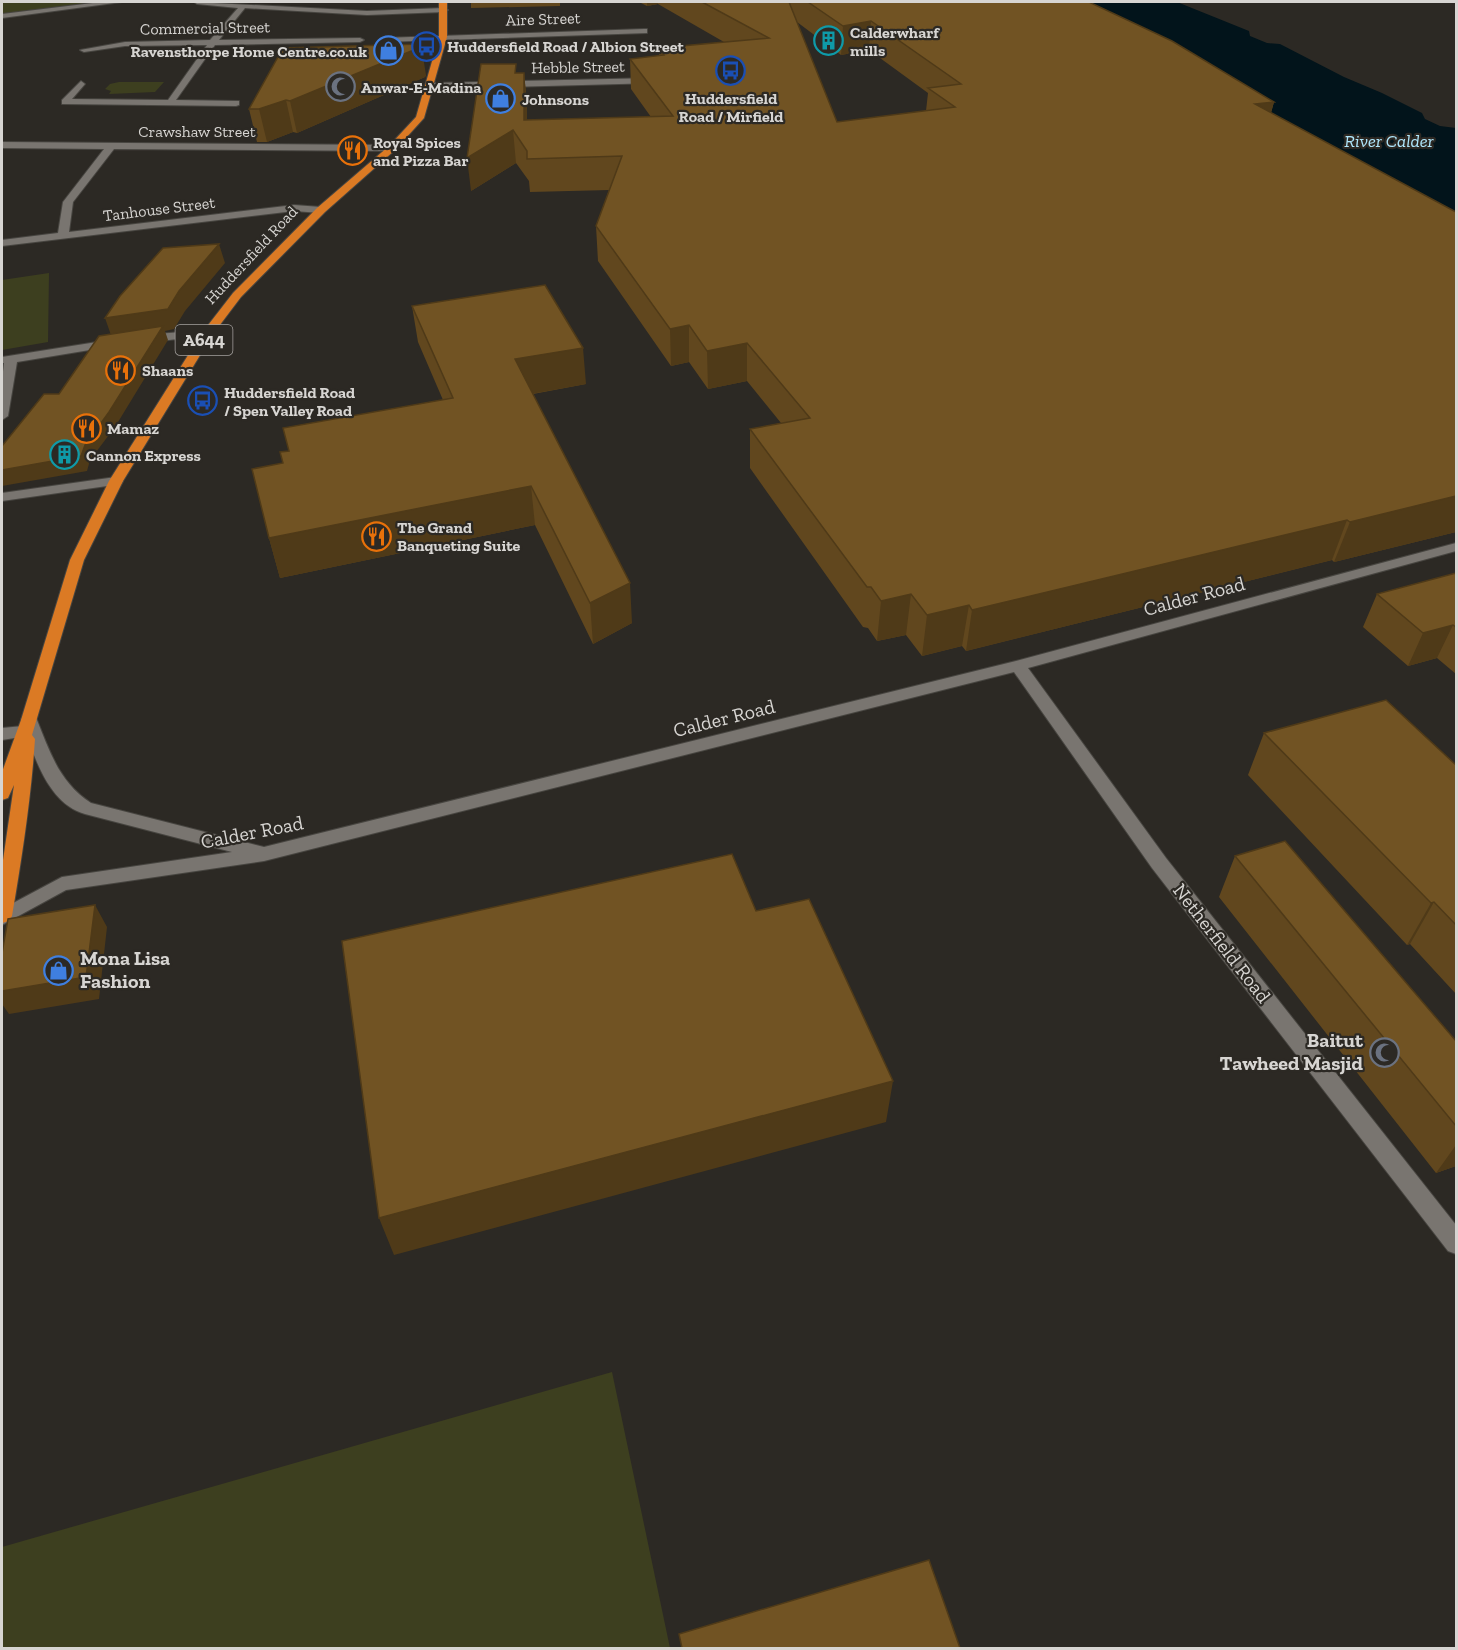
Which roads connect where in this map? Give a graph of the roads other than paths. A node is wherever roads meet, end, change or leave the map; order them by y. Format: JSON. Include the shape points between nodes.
{"nodes":[{"id":1,"x":118,"y":2,"type":"edge"},
{"id":2,"x":197,"y":2,"type":"edge"},
{"id":3,"x":244,"y":5,"type":"junction"},
{"id":4,"x":444,"y":6,"type":"edge"},
{"id":5,"x":2,"y":16,"type":"edge"},
{"id":6,"x":338,"y":29,"type":"dead end"},
{"id":7,"x":644,"y":31,"type":"dead end"},
{"id":8,"x":443,"y":37,"type":"junction"},
{"id":9,"x":360,"y":40,"type":"dead end"},
{"id":10,"x":383,"y":40,"type":"dead end"},
{"id":11,"x":328,"y":41,"type":"junction"},
{"id":12,"x":212,"y":43,"type":"junction"},
{"id":13,"x":84,"y":50,"type":"dead end"},
{"id":14,"x":654,"y":81,"type":"edge"},
{"id":15,"x":81,"y":84,"type":"dead end"},
{"id":16,"x":431,"y":86,"type":"junction"},
{"id":17,"x":170,"y":103,"type":"junction"},
{"id":18,"x":236,"y":103,"type":"dead end"},
{"id":19,"x":2,"y":145,"type":"edge"},
{"id":20,"x":111,"y":146,"type":"junction"},
{"id":21,"x":392,"y":148,"type":"junction"},
{"id":22,"x":321,"y":210,"type":"junction"},
{"id":23,"x":63,"y":236,"type":"junction"},
{"id":24,"x":2,"y":243,"type":"edge"},
{"id":25,"x":208,"y":333,"type":"junction"},
{"id":26,"x":6,"y":360,"type":"edge"},
{"id":27,"x":2,"y":416,"type":"edge"},
{"id":28,"x":116,"y":481,"type":"junction"},
{"id":29,"x":2,"y":497,"type":"edge"},
{"id":30,"x":1456,"y":547,"type":"edge"},
{"id":31,"x":1018,"y":666,"type":"junction"},
{"id":32,"x":26,"y":725,"type":"junction"},
{"id":33,"x":2,"y":734,"type":"edge"},
{"id":34,"x":2,"y":794,"type":"edge"},
{"id":35,"x":264,"y":854,"type":"junction"},
{"id":36,"x":2,"y":917,"type":"edge"},
{"id":37,"x":1456,"y":1243,"type":"edge"}],
"edges":[{"from":1,"to":5,"type":"street"},
{"from":2,"to":3,"type":"street"},
{"from":3,"to":4,"type":"street","via":[[367,13]]},
{"from":3,"to":12,"type":"street"},
{"from":4,"to":8,"type":"highway","name":"Huddersfield Road","number":"A644"},
{"from":6,"to":11,"type":"street"},
{"from":7,"to":8,"type":"street","name":"Aire Street"},
{"from":8,"to":10,"type":"street"},
{"from":8,"to":16,"type":"highway","name":"Huddersfield Road","number":"A644"},
{"from":9,"to":11,"type":"street","name":"Commercial Street"},
{"from":11,"to":12,"type":"street","name":"Commercial Street"},
{"from":12,"to":13,"type":"street","name":"Commercial Street"},
{"from":12,"to":17,"type":"street"},
{"from":14,"to":16,"type":"street","name":"Hebble Street"},
{"from":15,"to":17,"type":"street","via":[[65,102]]},
{"from":16,"to":21,"type":"highway","name":"Huddersfield Road","number":"A644","via":[[420,118]]},
{"from":17,"to":18,"type":"street"},
{"from":19,"to":20,"type":"street","name":"Crawshaw Street"},
{"from":20,"to":21,"type":"street","name":"Crawshaw Street"},
{"from":20,"to":23,"type":"street","via":[[68,202]]},
{"from":21,"to":22,"type":"highway","name":"Huddersfield Road","number":"A644"},
{"from":22,"to":23,"type":"street","name":"Tanhouse Street","via":[[294,208]]},
{"from":22,"to":25,"type":"highway","name":"Huddersfield Road","number":"A644","via":[[237,295]]},
{"from":23,"to":24,"type":"street","name":"Tanhouse Street"},
{"from":25,"to":26,"type":"street","via":[[166,335]]},
{"from":25,"to":28,"type":"highway","name":"Huddersfield Road","number":"A644"},
{"from":26,"to":27,"type":"street"},
{"from":28,"to":29,"type":"street"},
{"from":28,"to":32,"type":"highway","name":"Huddersfield Road","number":"A644","via":[[77,560]]},
{"from":30,"to":31,"type":"street","name":"Calder Road"},
{"from":31,"to":35,"type":"street","name":"Calder Road"},
{"from":31,"to":37,"type":"street","name":"Netherfield Road","via":[[1159,863]]},
{"from":32,"to":33,"type":"street"},
{"from":32,"to":34,"type":"highway","name":"Huddersfield Road","number":"A644"},
{"from":32,"to":35,"type":"street","via":[[52,779],[75,803]]},
{"from":32,"to":36,"type":"highway","name":"Huddersfield Road","number":"A644","via":[[25,782]]},
{"from":35,"to":36,"type":"street","name":"Calder Road","via":[[62,884]]}]}
